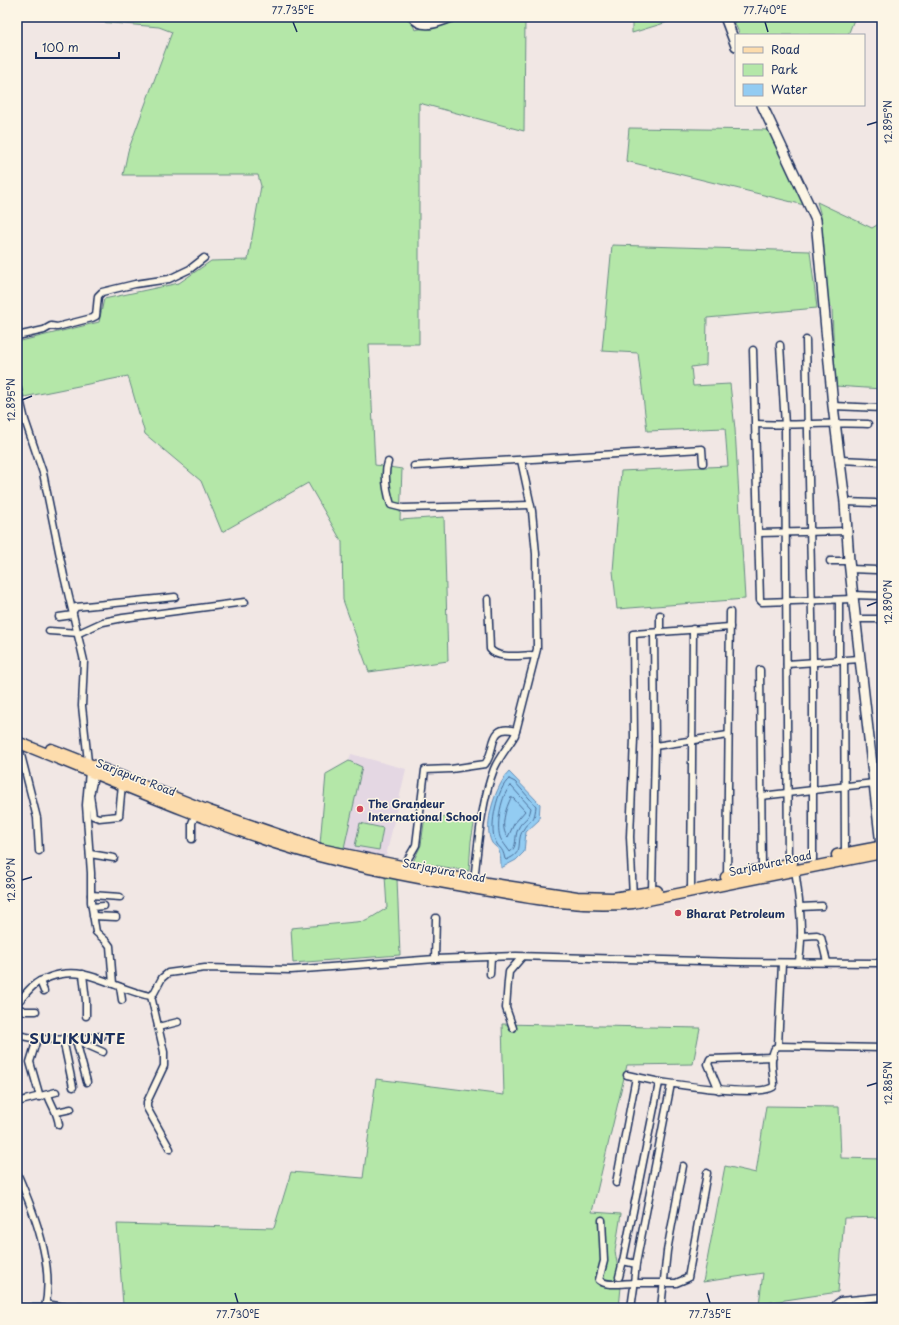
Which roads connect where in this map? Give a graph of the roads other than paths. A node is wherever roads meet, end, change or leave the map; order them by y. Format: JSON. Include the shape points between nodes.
{"nodes":[{"id":1,"x":413,"y":17,"type":"edge"},
{"id":2,"x":452,"y":17,"type":"edge"},
{"id":3,"x":725,"y":17,"type":"edge"},
{"id":4,"x":735,"y":43,"type":"edge"},
{"id":5,"x":762,"y":106,"type":"edge"},
{"id":6,"x":204,"y":258,"type":"dead end"},
{"id":7,"x":17,"y":336,"type":"edge"},
{"id":8,"x":806,"y":340,"type":"dead end"},
{"id":9,"x":780,"y":345,"type":"dead end"},
{"id":10,"x":753,"y":350,"type":"dead end"},
{"id":11,"x":17,"y":387,"type":"edge"},
{"id":12,"x":18,"y":395,"type":"edge"},
{"id":13,"x":833,"y":406,"type":"junction"},
{"id":14,"x":882,"y":408,"type":"edge"},
{"id":15,"x":835,"y":422,"type":"junction"},
{"id":16,"x":756,"y":424,"type":"junction"},
{"id":17,"x":809,"y":424,"type":"junction"},
{"id":18,"x":868,"y":424,"type":"dead end"},
{"id":19,"x":785,"y":425,"type":"junction"},
{"id":20,"x":521,"y":460,"type":"junction"},
{"id":21,"x":840,"y":460,"type":"junction"},
{"id":22,"x":388,"y":462,"type":"dead end"},
{"id":23,"x":882,"y":462,"type":"edge"},
{"id":24,"x":703,"y":463,"type":"dead end"},
{"id":25,"x":414,"y":466,"type":"dead end"},
{"id":26,"x":845,"y":502,"type":"junction"},
{"id":27,"x":875,"y":503,"type":"dead end"},
{"id":28,"x":530,"y":505,"type":"junction"},
{"id":29,"x":811,"y":531,"type":"junction"},
{"id":30,"x":847,"y":531,"type":"junction"},
{"id":31,"x":786,"y":533,"type":"junction"},
{"id":32,"x":759,"y":534,"type":"junction"},
{"id":33,"x":830,"y":561,"type":"dead end"},
{"id":34,"x":849,"y":565,"type":"junction"},
{"id":35,"x":876,"y":570,"type":"dead end"},
{"id":36,"x":882,"y":596,"type":"edge"},
{"id":37,"x":174,"y":597,"type":"dead end"},
{"id":38,"x":853,"y":597,"type":"junction"},
{"id":39,"x":488,"y":599,"type":"dead end"},
{"id":40,"x":811,"y":600,"type":"junction"},
{"id":41,"x":838,"y":600,"type":"junction"},
{"id":42,"x":786,"y":601,"type":"junction"},
{"id":43,"x":244,"y":602,"type":"dead end"},
{"id":44,"x":730,"y":612,"type":"dead end"},
{"id":45,"x":73,"y":613,"type":"junction"},
{"id":46,"x":660,"y":615,"type":"dead end"},
{"id":47,"x":59,"y":617,"type":"dead end"},
{"id":48,"x":856,"y":619,"type":"junction"},
{"id":49,"x":882,"y":619,"type":"edge"},
{"id":50,"x":730,"y":627,"type":"junction"},
{"id":51,"x":693,"y":629,"type":"junction"},
{"id":52,"x":49,"y":631,"type":"dead end"},
{"id":53,"x":657,"y":632,"type":"junction"},
{"id":54,"x":79,"y":633,"type":"junction"},
{"id":55,"x":535,"y":655,"type":"junction"},
{"id":56,"x":860,"y":659,"type":"junction"},
{"id":57,"x":842,"y":661,"type":"junction"},
{"id":58,"x":813,"y":662,"type":"junction"},
{"id":59,"x":787,"y":664,"type":"junction"},
{"id":60,"x":760,"y":670,"type":"dead end"},
{"id":61,"x":516,"y":732,"type":"junction"},
{"id":62,"x":728,"y":735,"type":"junction"},
{"id":63,"x":17,"y":740,"type":"edge"},
{"id":64,"x":693,"y":741,"type":"junction"},
{"id":65,"x":655,"y":746,"type":"junction"},
{"id":66,"x":91,"y":769,"type":"junction"},
{"id":67,"x":874,"y":783,"type":"junction"},
{"id":68,"x":122,"y":784,"type":"junction"},
{"id":69,"x":844,"y":786,"type":"junction"},
{"id":70,"x":813,"y":789,"type":"junction"},
{"id":71,"x":788,"y":792,"type":"junction"},
{"id":72,"x":761,"y":796,"type":"junction"},
{"id":73,"x":196,"y":814,"type":"junction"},
{"id":74,"x":192,"y":839,"type":"dead end"},
{"id":75,"x":39,"y":851,"type":"dead end"},
{"id":76,"x":882,"y":851,"type":"edge"},
{"id":77,"x":845,"y":853,"type":"junction"},
{"id":78,"x":90,"y":854,"type":"junction"},
{"id":79,"x":114,"y":858,"type":"dead end"},
{"id":80,"x":813,"y":859,"type":"junction"},
{"id":81,"x":792,"y":867,"type":"junction"},
{"id":82,"x":762,"y":869,"type":"junction"},
{"id":83,"x":402,"y":870,"type":"junction"},
{"id":84,"x":727,"y":877,"type":"junction"},
{"id":85,"x":474,"y":881,"type":"junction"},
{"id":86,"x":691,"y":888,"type":"junction"},
{"id":87,"x":652,"y":892,"type":"junction"},
{"id":88,"x":91,"y":895,"type":"junction"},
{"id":89,"x":120,"y":896,"type":"dead end"},
{"id":90,"x":632,"y":899,"type":"junction"},
{"id":91,"x":104,"y":906,"type":"dead end"},
{"id":92,"x":822,"y":906,"type":"dead end"},
{"id":93,"x":92,"y":907,"type":"junction"},
{"id":94,"x":800,"y":907,"type":"junction"},
{"id":95,"x":93,"y":916,"type":"junction"},
{"id":96,"x":116,"y":917,"type":"dead end"},
{"id":97,"x":436,"y":918,"type":"dead end"},
{"id":98,"x":801,"y":936,"type":"junction"},
{"id":99,"x":491,"y":957,"type":"junction"},
{"id":100,"x":522,"y":957,"type":"junction"},
{"id":101,"x":434,"y":959,"type":"junction"},
{"id":102,"x":799,"y":961,"type":"junction"},
{"id":103,"x":827,"y":962,"type":"junction"},
{"id":104,"x":782,"y":963,"type":"junction"},
{"id":105,"x":882,"y":963,"type":"edge"},
{"id":106,"x":83,"y":974,"type":"junction"},
{"id":107,"x":490,"y":974,"type":"dead end"},
{"id":108,"x":40,"y":981,"type":"junction"},
{"id":109,"x":113,"y":984,"type":"junction"},
{"id":110,"x":120,"y":987,"type":"junction"},
{"id":111,"x":44,"y":992,"type":"dead end"},
{"id":112,"x":151,"y":996,"type":"junction"},
{"id":113,"x":122,"y":1000,"type":"dead end"},
{"id":114,"x":17,"y":1003,"type":"edge"},
{"id":115,"x":17,"y":1008,"type":"edge"},
{"id":116,"x":36,"y":1011,"type":"dead end"},
{"id":117,"x":86,"y":1016,"type":"dead end"},
{"id":118,"x":178,"y":1022,"type":"dead end"},
{"id":119,"x":158,"y":1027,"type":"junction"},
{"id":120,"x":514,"y":1028,"type":"dead end"},
{"id":121,"x":17,"y":1036,"type":"edge"},
{"id":122,"x":102,"y":1036,"type":"dead end"},
{"id":123,"x":37,"y":1039,"type":"junction"},
{"id":124,"x":63,"y":1039,"type":"junction"},
{"id":125,"x":76,"y":1040,"type":"junction"},
{"id":126,"x":778,"y":1046,"type":"junction"},
{"id":127,"x":882,"y":1048,"type":"edge"},
{"id":128,"x":103,"y":1052,"type":"dead end"},
{"id":129,"x":773,"y":1058,"type":"junction"},
{"id":130,"x":627,"y":1075,"type":"dead end"},
{"id":131,"x":636,"y":1077,"type":"junction"},
{"id":132,"x":87,"y":1082,"type":"dead end"},
{"id":133,"x":660,"y":1082,"type":"junction"},
{"id":134,"x":671,"y":1084,"type":"junction"},
{"id":135,"x":73,"y":1087,"type":"dead end"},
{"id":136,"x":719,"y":1090,"type":"junction"},
{"id":137,"x":56,"y":1092,"type":"dead end"},
{"id":138,"x":48,"y":1095,"type":"junction"},
{"id":139,"x":40,"y":1097,"type":"junction"},
{"id":140,"x":17,"y":1102,"type":"edge"},
{"id":141,"x":71,"y":1109,"type":"dead end"},
{"id":142,"x":57,"y":1112,"type":"junction"},
{"id":143,"x":59,"y":1125,"type":"dead end"},
{"id":144,"x":170,"y":1149,"type":"dead end"},
{"id":145,"x":683,"y":1166,"type":"dead end"},
{"id":146,"x":17,"y":1173,"type":"edge"},
{"id":147,"x":707,"y":1173,"type":"dead end"},
{"id":148,"x":616,"y":1183,"type":"dead end"},
{"id":149,"x":602,"y":1220,"type":"dead end"},
{"id":150,"x":623,"y":1261,"type":"junction"},
{"id":151,"x":636,"y":1264,"type":"junction"},
{"id":152,"x":619,"y":1277,"type":"dead end"},
{"id":153,"x":663,"y":1283,"type":"junction"},
{"id":154,"x":634,"y":1285,"type":"junction"},
{"id":155,"x":882,"y":1297,"type":"edge"},
{"id":156,"x":46,"y":1304,"type":"edge"},
{"id":157,"x":70,"y":1308,"type":"edge"},
{"id":158,"x":631,"y":1308,"type":"edge"},
{"id":159,"x":661,"y":1308,"type":"edge"},
{"id":160,"x":836,"y":1308,"type":"edge"}],
"edges":[{"from":1,"to":2,"type":"street","via":[[426,24]]},
{"from":3,"to":4,"type":"street"},
{"from":5,"to":13,"type":"street","via":[[816,220]]},
{"from":6,"to":7,"type":"street","via":[[190,269],[169,279],[102,292],[98,296],[96,316],[92,318]]},
{"from":8,"to":17,"type":"street"},
{"from":9,"to":19,"type":"street"},
{"from":10,"to":16,"type":"street"},
{"from":11,"to":12,"type":"street"},
{"from":12,"to":45,"type":"street","via":[[43,473]]},
{"from":13,"to":14,"type":"street"},
{"from":13,"to":15,"type":"street"},
{"from":15,"to":17,"type":"street"},
{"from":15,"to":18,"type":"street"},
{"from":15,"to":21,"type":"street"},
{"from":16,"to":19,"type":"street"},
{"from":16,"to":32,"type":"street"},
{"from":17,"to":19,"type":"street"},
{"from":17,"to":29,"type":"street"},
{"from":19,"to":31,"type":"street"},
{"from":20,"to":24,"type":"street","via":[[702,449]]},
{"from":20,"to":25,"type":"street"},
{"from":20,"to":28,"type":"street"},
{"from":21,"to":23,"type":"street"},
{"from":21,"to":26,"type":"street"},
{"from":22,"to":28,"type":"street","via":[[386,469],[391,504],[403,508]]},
{"from":26,"to":27,"type":"street"},
{"from":26,"to":30,"type":"street"},
{"from":28,"to":55,"type":"street","via":[[536,554]]},
{"from":29,"to":30,"type":"street"},
{"from":29,"to":31,"type":"street"},
{"from":29,"to":40,"type":"street"},
{"from":30,"to":34,"type":"street"},
{"from":31,"to":32,"type":"street"},
{"from":31,"to":42,"type":"street"},
{"from":32,"to":42,"type":"street","via":[[760,600]]},
{"from":33,"to":34,"type":"street"},
{"from":34,"to":35,"type":"street"},
{"from":34,"to":38,"type":"street"},
{"from":36,"to":38,"type":"street"},
{"from":37,"to":45,"type":"street","via":[[84,605],[76,607]]},
{"from":38,"to":41,"type":"street"},
{"from":38,"to":48,"type":"street"},
{"from":39,"to":55,"type":"street","via":[[492,652],[498,655]]},
{"from":40,"to":41,"type":"street"},
{"from":40,"to":42,"type":"street"},
{"from":40,"to":58,"type":"street"},
{"from":41,"to":57,"type":"street"},
{"from":42,"to":59,"type":"street"},
{"from":43,"to":54,"type":"street","via":[[123,618],[103,622]]},
{"from":44,"to":50,"type":"street"},
{"from":45,"to":47,"type":"street"},
{"from":45,"to":54,"type":"street"},
{"from":46,"to":53,"type":"street"},
{"from":48,"to":49,"type":"street"},
{"from":48,"to":56,"type":"street"},
{"from":50,"to":51,"type":"street"},
{"from":50,"to":62,"type":"street"},
{"from":51,"to":53,"type":"street"},
{"from":51,"to":64,"type":"street"},
{"from":52,"to":54,"type":"street"},
{"from":53,"to":65,"type":"street"},
{"from":53,"to":90,"type":"street","via":[[633,634],[634,739],[630,830]]},
{"from":54,"to":66,"type":"street","via":[[84,661],[82,706]]},
{"from":55,"to":61,"type":"street"},
{"from":56,"to":57,"type":"street"},
{"from":56,"to":67,"type":"street"},
{"from":57,"to":58,"type":"street"},
{"from":57,"to":69,"type":"street"},
{"from":58,"to":59,"type":"street"},
{"from":58,"to":70,"type":"street"},
{"from":59,"to":71,"type":"street"},
{"from":60,"to":72,"type":"street"},
{"from":61,"to":83,"type":"street","via":[[509,729],[496,734],[485,764],[451,770],[425,770],[416,845]]},
{"from":61,"to":85,"type":"street","via":[[493,772],[481,822]]},
{"from":62,"to":64,"type":"street"},
{"from":62,"to":84,"type":"street"},
{"from":63,"to":66,"type":"main road","name":"Sarjapura Road"},
{"from":63,"to":75,"type":"street","via":[[37,818]]},
{"from":64,"to":65,"type":"street"},
{"from":64,"to":86,"type":"street"},
{"from":65,"to":87,"type":"street"},
{"from":66,"to":68,"type":"main road","name":"Sarjapura Road"},
{"from":66,"to":68,"type":"street","via":[[90,795],[93,816],[119,816]]},
{"from":66,"to":78,"type":"street","via":[[86,805]]},
{"from":66,"to":83,"type":"main road","name":"Sarjapura Road","via":[[270,833]]},
{"from":67,"to":69,"type":"street"},
{"from":67,"to":76,"type":"street"},
{"from":68,"to":73,"type":"main road","name":"Sarjapura Road"},
{"from":69,"to":70,"type":"street"},
{"from":69,"to":77,"type":"street"},
{"from":70,"to":71,"type":"street"},
{"from":70,"to":80,"type":"street"},
{"from":71,"to":72,"type":"street"},
{"from":71,"to":81,"type":"street"},
{"from":72,"to":82,"type":"street"},
{"from":73,"to":74,"type":"street","via":[[192,823]]},
{"from":73,"to":83,"type":"main road","name":"Sarjapura Road","via":[[310,853]]},
{"from":76,"to":77,"type":"main road","name":"Sarjapura Road"},
{"from":76,"to":81,"type":"main road","name":"Sarjapura Road"},
{"from":77,"to":80,"type":"main road","name":"Sarjapura Road"},
{"from":78,"to":79,"type":"street"},
{"from":78,"to":88,"type":"street"},
{"from":80,"to":81,"type":"main road","name":"Sarjapura Road"},
{"from":81,"to":82,"type":"main road","name":"Sarjapura Road"},
{"from":81,"to":86,"type":"main road","name":"Sarjapura Road"},
{"from":81,"to":94,"type":"street"},
{"from":82,"to":84,"type":"main road","name":"Sarjapura Road"},
{"from":83,"to":85,"type":"main road","name":"Sarjapura Road"},
{"from":83,"to":90,"type":"main road","name":"Sarjapura Road","via":[[508,894],[584,905],[610,906]]},
{"from":84,"to":86,"type":"main road","name":"Sarjapura Road"},
{"from":85,"to":90,"type":"main road","name":"Sarjapura Road","via":[[583,897]]},
{"from":86,"to":87,"type":"main road","name":"Sarjapura Road"},
{"from":86,"to":90,"type":"main road","name":"Sarjapura Road"},
{"from":87,"to":90,"type":"main road","name":"Sarjapura Road"},
{"from":88,"to":89,"type":"street"},
{"from":88,"to":93,"type":"street"},
{"from":91,"to":93,"type":"street"},
{"from":92,"to":94,"type":"street"},
{"from":93,"to":95,"type":"street"},
{"from":94,"to":98,"type":"street"},
{"from":95,"to":96,"type":"street"},
{"from":95,"to":109,"type":"street","via":[[96,932],[110,946]]},
{"from":97,"to":101,"type":"street"},
{"from":98,"to":102,"type":"street"},
{"from":98,"to":103,"type":"street","via":[[821,937]]},
{"from":99,"to":100,"type":"street"},
{"from":99,"to":101,"type":"street"},
{"from":99,"to":107,"type":"street"},
{"from":100,"to":104,"type":"street"},
{"from":100,"to":120,"type":"street","via":[[509,972],[506,1008]]},
{"from":101,"to":112,"type":"street","via":[[291,970],[205,968],[168,973]]},
{"from":102,"to":103,"type":"street"},
{"from":102,"to":104,"type":"street"},
{"from":103,"to":105,"type":"street"},
{"from":104,"to":126,"type":"street"},
{"from":106,"to":108,"type":"street","via":[[56,974]]},
{"from":106,"to":109,"type":"street"},
{"from":106,"to":117,"type":"street"},
{"from":108,"to":111,"type":"street"},
{"from":108,"to":114,"type":"street"},
{"from":109,"to":110,"type":"street"},
{"from":110,"to":112,"type":"street"},
{"from":110,"to":113,"type":"street"},
{"from":112,"to":119,"type":"street"},
{"from":115,"to":116,"type":"street"},
{"from":118,"to":119,"type":"street"},
{"from":119,"to":144,"type":"street","via":[[164,1052],[164,1066],[147,1102],[147,1108]]},
{"from":121,"to":123,"type":"street"},
{"from":122,"to":125,"type":"street"},
{"from":123,"to":124,"type":"street"},
{"from":123,"to":139,"type":"street","via":[[30,1062]]},
{"from":124,"to":125,"type":"street"},
{"from":124,"to":135,"type":"street"},
{"from":125,"to":128,"type":"street"},
{"from":125,"to":132,"type":"street"},
{"from":126,"to":127,"type":"street"},
{"from":126,"to":129,"type":"street","via":[[774,1050]]},
{"from":129,"to":136,"type":"street","via":[[774,1084],[770,1089]]},
{"from":129,"to":136,"type":"street","via":[[710,1059],[708,1064]]},
{"from":130,"to":131,"type":"street"},
{"from":131,"to":133,"type":"street"},
{"from":131,"to":148,"type":"street"},
{"from":133,"to":134,"type":"street"},
{"from":133,"to":150,"type":"street"},
{"from":134,"to":136,"type":"street"},
{"from":134,"to":151,"type":"street"},
{"from":137,"to":138,"type":"street"},
{"from":138,"to":139,"type":"street"},
{"from":138,"to":142,"type":"street"},
{"from":139,"to":140,"type":"street"},
{"from":141,"to":142,"type":"street"},
{"from":142,"to":143,"type":"street"},
{"from":145,"to":153,"type":"street"},
{"from":146,"to":156,"type":"street","via":[[39,1230],[48,1289]]},
{"from":147,"to":153,"type":"street","via":[[688,1278],[676,1283]]},
{"from":149,"to":154,"type":"street","via":[[604,1261],[600,1280],[603,1283]]},
{"from":150,"to":151,"type":"street"},
{"from":150,"to":152,"type":"street"},
{"from":151,"to":154,"type":"street"},
{"from":153,"to":154,"type":"street"},
{"from":153,"to":159,"type":"street"},
{"from":154,"to":158,"type":"street"},
{"from":155,"to":160,"type":"street","via":[[840,1301]]},
{"from":156,"to":157,"type":"street"}]}
